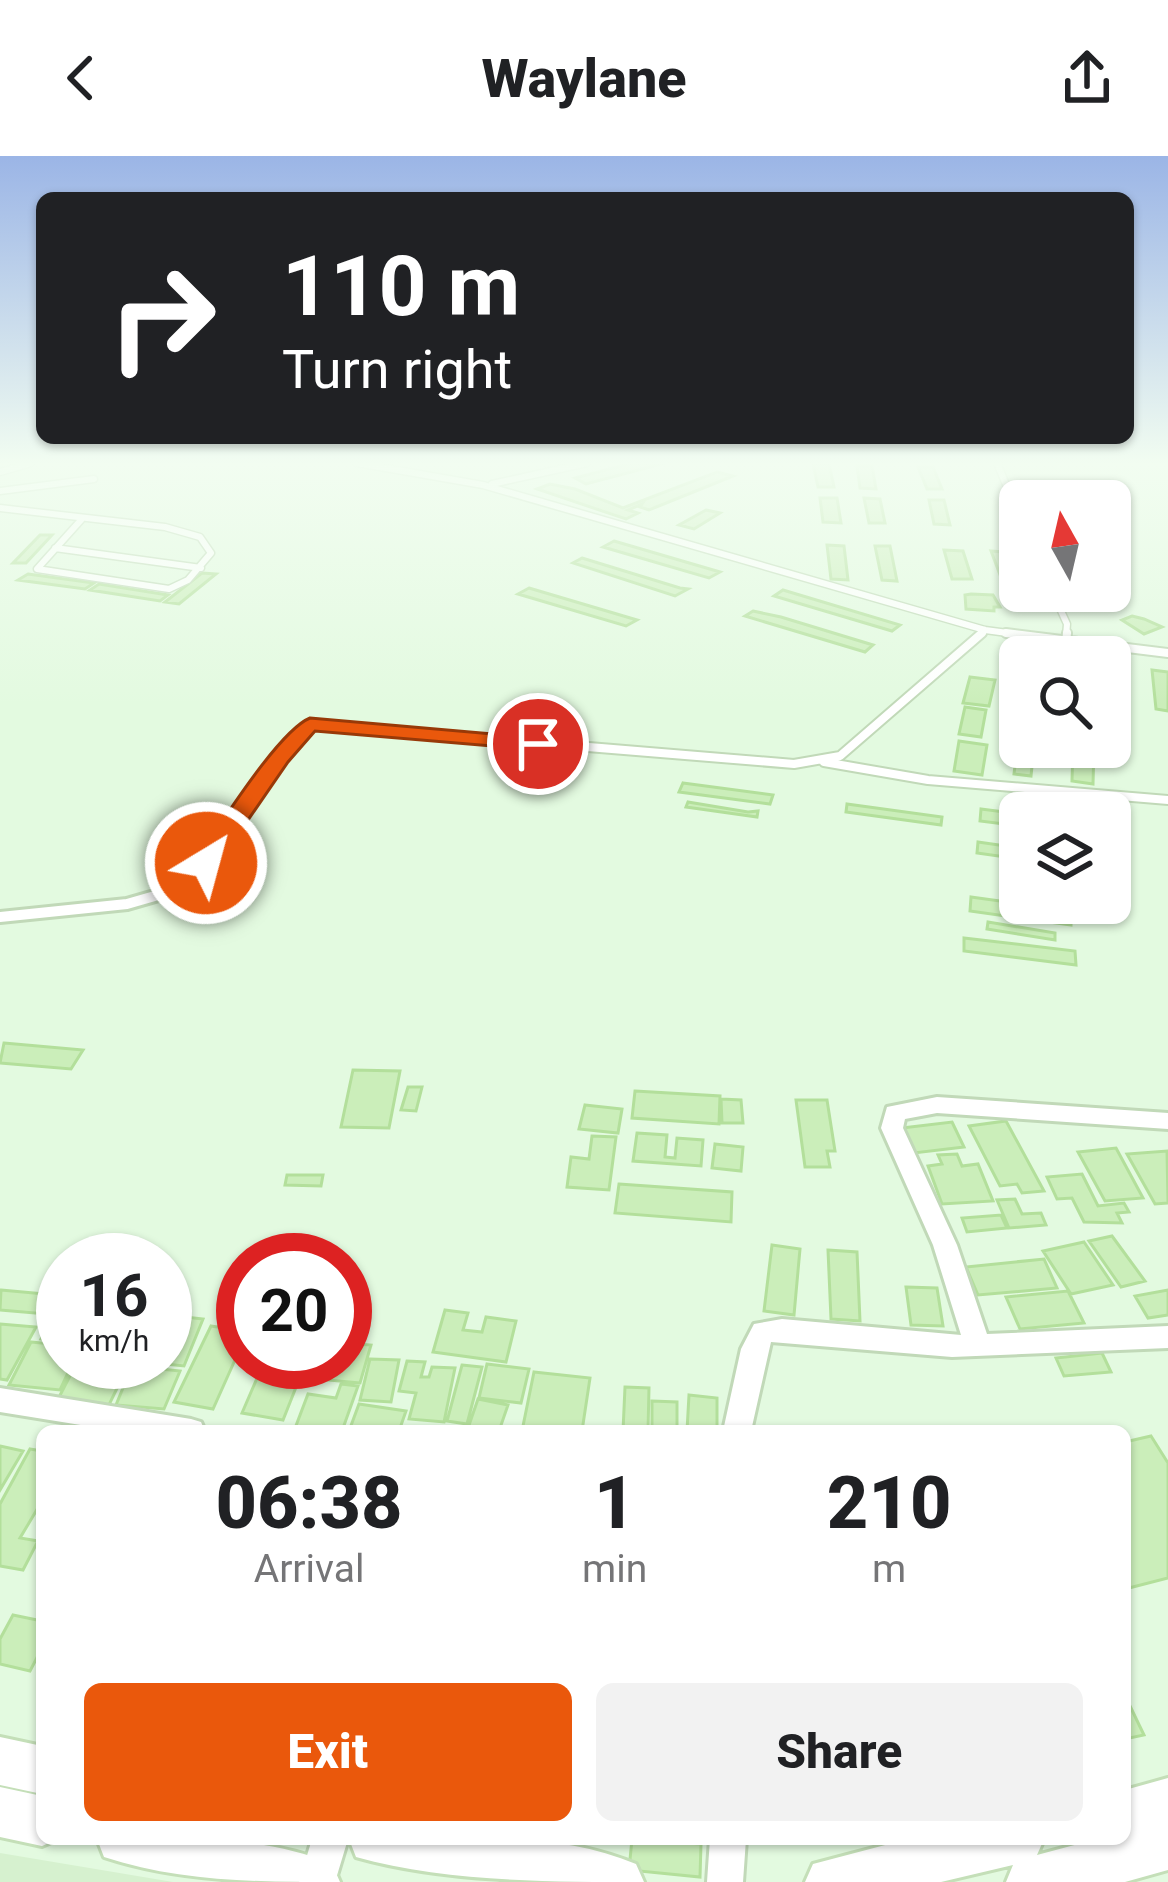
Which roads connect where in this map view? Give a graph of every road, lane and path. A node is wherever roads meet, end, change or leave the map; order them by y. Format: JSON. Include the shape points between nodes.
{"nodes":[{"id":1,"x":59,"y":544,"type":"edge"},
{"id":2,"x":207,"y":544,"type":"edge"},
{"id":3,"x":686,"y":544,"type":"edge"},
{"id":4,"x":55,"y":548,"type":"junction"},
{"id":5,"x":201,"y":568,"type":"junction"},
{"id":6,"x":985,"y":630,"type":"junction"},
{"id":7,"x":1026,"y":636,"type":"edge"},
{"id":8,"x":1131,"y":649,"type":"edge"},
{"id":9,"x":1168,"y":653,"type":"edge"},
{"id":10,"x":821,"y":762,"type":"junction"},
{"id":11,"x":1168,"y":800,"type":"edge"},
{"id":12,"x":0,"y":917,"type":"edge"},
{"id":13,"x":1168,"y":1120,"type":"edge"},
{"id":14,"x":1168,"y":1337,"type":"edge"},
{"id":15,"x":978,"y":1345,"type":"junction"},
{"id":16,"x":0,"y":1400,"type":"edge"},
{"id":17,"x":154,"y":1425,"type":"edge"},
{"id":18,"x":738,"y":1425,"type":"edge"},
{"id":19,"x":0,"y":1761,"type":"edge"},
{"id":20,"x":36,"y":1769,"type":"edge"},
{"id":21,"x":1168,"y":1803,"type":"edge"},
{"id":22,"x":0,"y":1812,"type":"edge"},
{"id":23,"x":36,"y":1820,"type":"edge"},
{"id":24,"x":1131,"y":1840,"type":"edge"},
{"id":25,"x":149,"y":1845,"type":"edge"},
{"id":26,"x":327,"y":1845,"type":"edge"},
{"id":27,"x":408,"y":1845,"type":"edge"},
{"id":28,"x":728,"y":1845,"type":"edge"},
{"id":29,"x":993,"y":1845,"type":"edge"},
{"id":30,"x":1168,"y":1845,"type":"edge"},
{"id":31,"x":1119,"y":1852,"type":"edge"},
{"id":32,"x":315,"y":1882,"type":"edge"},
{"id":33,"x":618,"y":1882,"type":"edge"},
{"id":34,"x":725,"y":1882,"type":"edge"},
{"id":35,"x":831,"y":1882,"type":"edge"},
{"id":36,"x":1032,"y":1882,"type":"edge"}],
"edges":[{"from":1,"to":4,"type":"lane"},
{"from":2,"to":5,"type":"lane","via":[[211,553]]},
{"from":3,"to":6,"type":"lane"},
{"from":4,"to":5,"type":"lane"},
{"from":4,"to":5,"type":"lane","via":[[42,572],[169,589]]},
{"from":6,"to":7,"type":"lane"},
{"from":6,"to":10,"type":"lane","via":[[873,731]]},
{"from":8,"to":9,"type":"lane"},
{"from":10,"to":11,"type":"lane","via":[[928,780]]},
{"from":10,"to":12,"type":"lane","via":[[320,722],[302,730],[186,887],[128,904]]},
{"from":13,"to":15,"type":"street","via":[[937,1105],[895,1113],[892,1128],[945,1245]]},
{"from":14,"to":15,"type":"street"},
{"from":15,"to":18,"type":"street","via":[[763,1332]]},
{"from":16,"to":17,"type":"street"},
{"from":19,"to":20,"type":"street"},
{"from":21,"to":24,"type":"street"},
{"from":22,"to":23,"type":"street"},
{"from":25,"to":32,"type":"street"},
{"from":26,"to":32,"type":"street"},
{"from":27,"to":33,"type":"street"},
{"from":28,"to":34,"type":"street"},
{"from":29,"to":35,"type":"street"},
{"from":30,"to":31,"type":"street"},
{"from":31,"to":36,"type":"street"}]}
